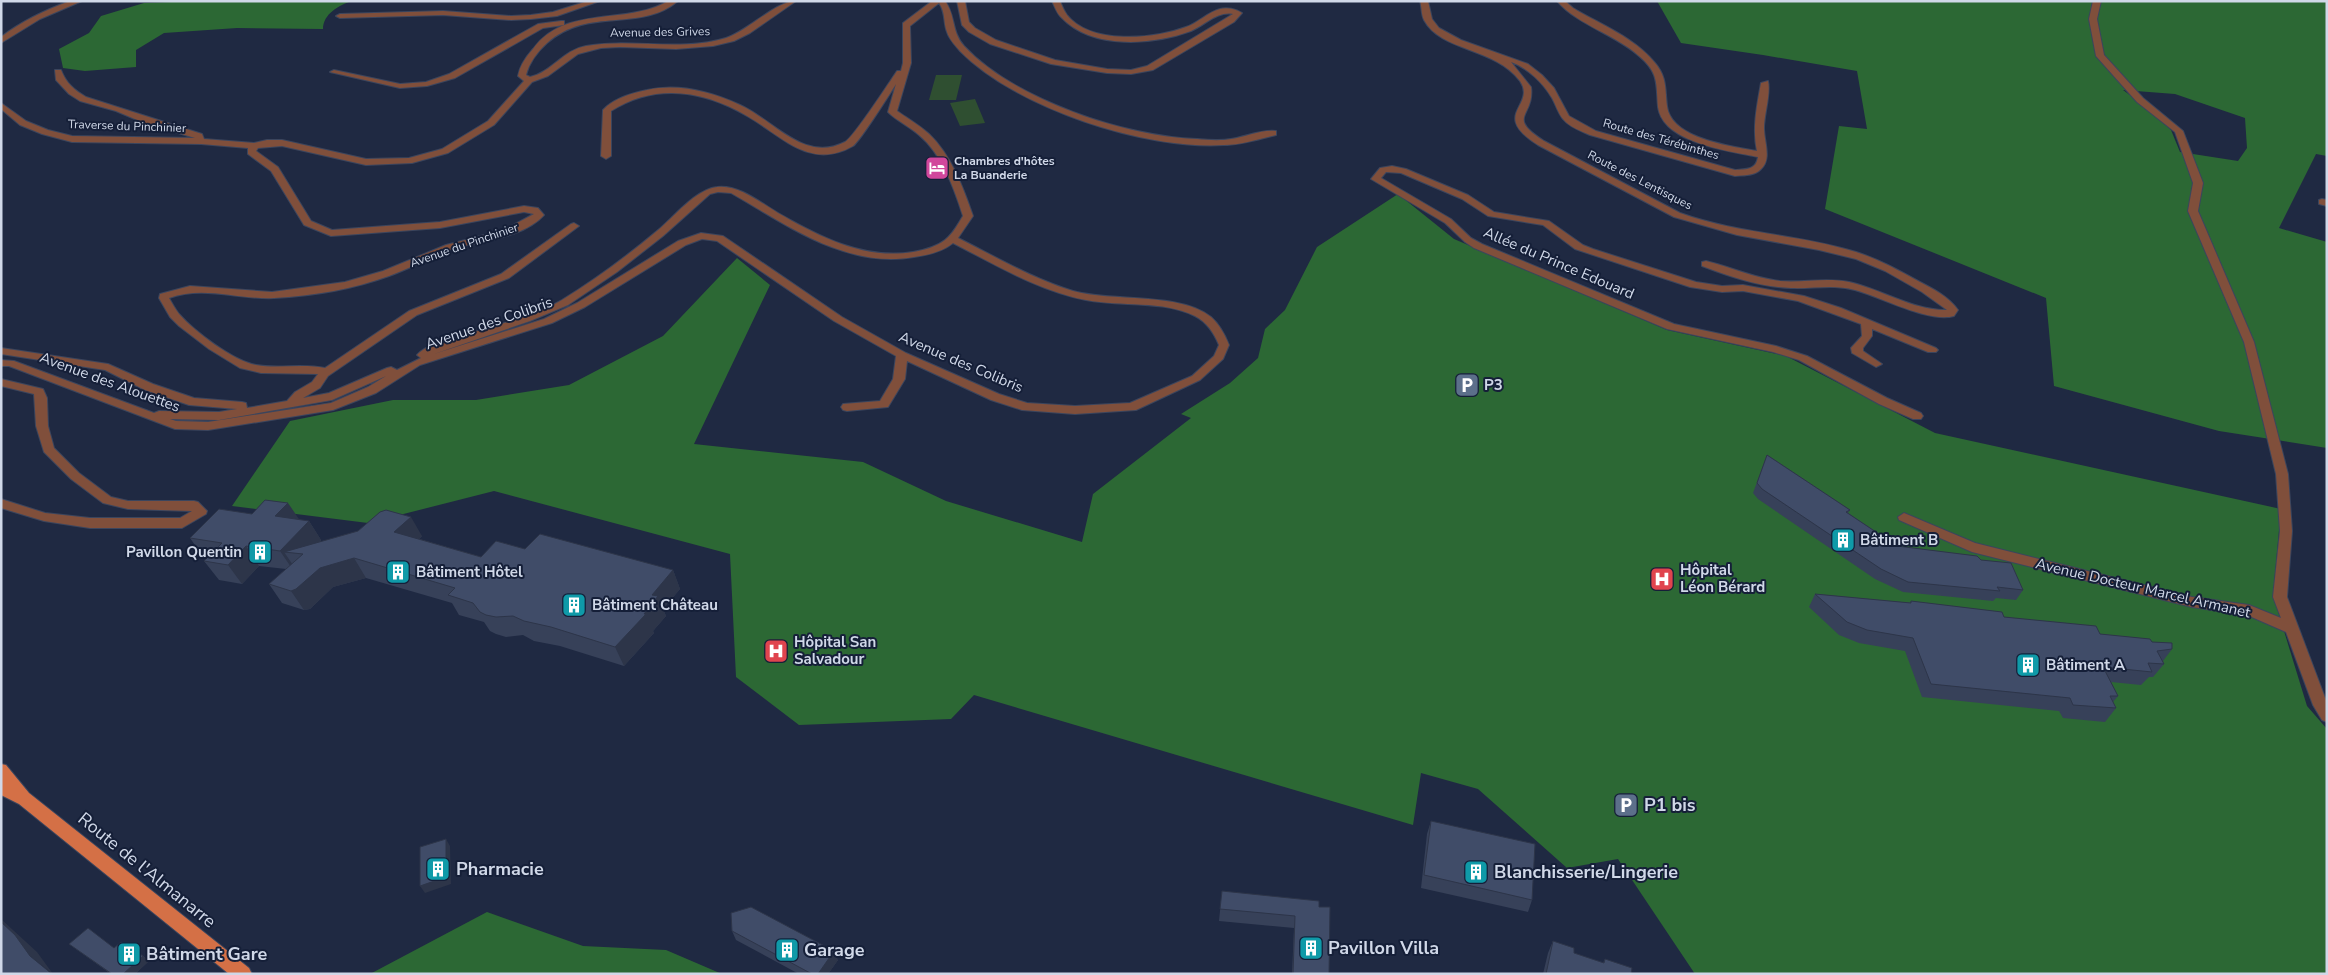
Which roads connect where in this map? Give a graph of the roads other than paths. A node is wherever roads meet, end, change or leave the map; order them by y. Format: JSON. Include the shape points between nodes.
{"nodes":[{"id":1,"x":78,"y":1,"type":"edge"},
{"id":2,"x":596,"y":1,"type":"edge"},
{"id":3,"x":674,"y":1,"type":"edge"},
{"id":4,"x":792,"y":1,"type":"edge"},
{"id":5,"x":939,"y":1,"type":"edge"},
{"id":6,"x":961,"y":1,"type":"edge"},
{"id":7,"x":1056,"y":1,"type":"edge"},
{"id":8,"x":1424,"y":1,"type":"edge"},
{"id":9,"x":1561,"y":1,"type":"edge"},
{"id":10,"x":2097,"y":1,"type":"edge"},
{"id":11,"x":1229,"y":6,"type":"edge"},
{"id":12,"x":340,"y":16,"type":"dead end"},
{"id":13,"x":561,"y":23,"type":"junction"},
{"id":14,"x":1,"y":41,"type":"edge"},
{"id":15,"x":1501,"y":58,"type":"junction"},
{"id":16,"x":907,"y":63,"type":"junction"},
{"id":17,"x":58,"y":72,"type":"dead end"},
{"id":18,"x":334,"y":72,"type":"dead end"},
{"id":19,"x":529,"y":80,"type":"junction"},
{"id":20,"x":1765,"y":83,"type":"dead end"},
{"id":21,"x":1,"y":106,"type":"edge"},
{"id":22,"x":1273,"y":133,"type":"dead end"},
{"id":23,"x":201,"y":141,"type":"junction"},
{"id":24,"x":254,"y":146,"type":"junction"},
{"id":25,"x":1763,"y":155,"type":"junction"},
{"id":26,"x":606,"y":156,"type":"dead end"},
{"id":27,"x":574,"y":226,"type":"dead end"},
{"id":28,"x":953,"y":239,"type":"junction"},
{"id":29,"x":1706,"y":264,"type":"dead end"},
{"id":30,"x":1750,"y":277,"type":"junction"},
{"id":31,"x":1743,"y":288,"type":"junction"},
{"id":32,"x":1866,"y":323,"type":"junction"},
{"id":33,"x":1932,"y":350,"type":"dead end"},
{"id":34,"x":1,"y":351,"type":"edge"},
{"id":35,"x":902,"y":355,"type":"junction"},
{"id":36,"x":414,"y":362,"type":"junction"},
{"id":37,"x":1,"y":363,"type":"edge"},
{"id":38,"x":1876,"y":364,"type":"dead end"},
{"id":39,"x":324,"y":374,"type":"junction"},
{"id":40,"x":1,"y":382,"type":"edge"},
{"id":41,"x":290,"y":404,"type":"junction"},
{"id":42,"x":848,"y":407,"type":"dead end"},
{"id":43,"x":266,"y":413,"type":"junction"},
{"id":44,"x":1917,"y":416,"type":"dead end"},
{"id":45,"x":1,"y":503,"type":"edge"},
{"id":46,"x":1904,"y":517,"type":"dead end"},
{"id":47,"x":2292,"y":629,"type":"junction"},
{"id":48,"x":2327,"y":716,"type":"edge"},
{"id":49,"x":2,"y":777,"type":"edge"},
{"id":50,"x":243,"y":974,"type":"edge"}],
"edges":[{"from":1,"to":14,"type":"street","via":[[40,14]]},
{"from":2,"to":12,"type":"street","via":[[554,14],[531,17],[443,13]]},
{"from":3,"to":13,"type":"street","via":[[653,12],[598,13],[566,19]]},
{"from":4,"to":19,"type":"street","name":"Avenue des Grives","via":[[730,39],[705,45],[596,46],[577,50],[542,78]]},
{"from":5,"to":16,"type":"street","via":[[906,25]]},
{"from":5,"to":22,"type":"street","via":[[948,10],[951,33],[986,71],[1013,88],[1079,116],[1124,130],[1199,143],[1223,144]]},
{"from":6,"to":11,"type":"street","via":[[965,22],[993,42],[1054,62],[1120,72],[1150,68],[1231,20],[1238,13]]},
{"from":7,"to":11,"type":"street","via":[[1058,9],[1076,28],[1090,34],[1140,38],[1198,25]]},
{"from":8,"to":15,"type":"street","name":"Route des Lentisques","via":[[1428,18],[1436,28],[1452,39]]},
{"from":9,"to":25,"type":"street","via":[[1570,10],[1641,53],[1654,65],[1662,80],[1664,115],[1678,131]]},
{"from":10,"to":47,"type":"street","via":[[2093,19],[2100,56],[2140,100],[2179,131],[2198,183],[2193,211],[2249,342],[2282,474],[2286,530],[2280,597]]},
{"from":13,"to":18,"type":"street","via":[[541,26],[452,76],[427,84],[400,86]]},
{"from":13,"to":19,"type":"street","via":[[543,40],[523,69],[522,76]]},
{"from":15,"to":25,"type":"street","name":"Route des Térébinthes","via":[[1519,62],[1539,76],[1566,118],[1593,133],[1735,173],[1751,172],[1760,166]]},
{"from":15,"to":30,"type":"street","name":"Route des Lentisques","via":[[1516,71],[1527,88],[1518,123],[1523,131],[1541,143],[1677,215],[1731,233],[1841,251],[1864,258],[1895,272],[1953,310],[1950,314],[1926,311],[1846,284],[1782,284]]},
{"from":16,"to":26,"type":"street","via":[[851,143],[840,149],[823,153],[802,147],[780,137],[739,107],[705,95],[682,90],[653,90],[630,95],[607,110]]},
{"from":16,"to":28,"type":"street","via":[[892,112],[925,135],[940,154],[964,202],[968,216]]},
{"from":17,"to":23,"type":"street","name":"Traverse du Pinchinier","via":[[59,78],[83,99],[199,136]]},
{"from":19,"to":24,"type":"street","via":[[491,123],[445,150],[409,161],[366,162],[282,143],[267,142]]},
{"from":20,"to":25,"type":"street","via":[[1760,134]]},
{"from":21,"to":23,"type":"street","name":"Traverse du Pinchinier","via":[[23,123],[72,139]]},
{"from":23,"to":24,"type":"street","name":"Traverse du Pinchinier"},
{"from":24,"to":39,"type":"street","name":"Avenue du Pinchinier","via":[[251,152],[275,169],[307,223],[331,233],[440,225],[524,208],[535,210],[538,215],[509,232],[452,246],[386,273],[343,285],[302,293],[258,296],[188,287],[164,296],[176,316],[228,358],[251,368],[314,369]]},
{"from":27,"to":39,"type":"street","via":[[505,276],[413,312]]},
{"from":28,"to":35,"type":"street","name":"Avenue des Colibris","via":[[1045,285],[1073,294],[1172,306],[1199,314],[1218,330],[1224,344],[1219,357],[1196,378],[1132,406],[1075,410],[1026,406],[996,397]]},
{"from":28,"to":36,"type":"street","via":[[937,248],[907,257],[883,258],[853,253],[826,242],[733,190],[718,189],[707,192],[660,234],[564,303],[526,319],[438,347]]},
{"from":29,"to":30,"type":"street"},
{"from":30,"to":31,"type":"street"},
{"from":31,"to":32,"type":"street","via":[[1800,298]]},
{"from":31,"to":44,"type":"street","name":"Allée du Prince Edouard","via":[[1694,285],[1589,251],[1546,223],[1491,214],[1465,197],[1403,171],[1383,170],[1376,179],[1440,216],[1478,246],[1671,326],[1803,358]]},
{"from":32,"to":33,"type":"street"},
{"from":32,"to":38,"type":"street","via":[[1867,336],[1857,348],[1858,353]]},
{"from":34,"to":43,"type":"street","via":[[108,367],[194,402],[253,406]]},
{"from":35,"to":36,"type":"street","name":"Avenue des Colibris","via":[[838,320],[720,238],[701,236],[682,243],[548,321]]},
{"from":35,"to":42,"type":"street","via":[[899,379],[884,404]]},
{"from":36,"to":41,"type":"street","via":[[332,396]]},
{"from":36,"to":43,"type":"street","name":"Avenue des Colibris","via":[[372,390],[333,406]]},
{"from":37,"to":43,"type":"street","name":"Avenue des Alouettes","via":[[10,363],[175,425],[208,426]]},
{"from":39,"to":41,"type":"street","via":[[316,385]]},
{"from":40,"to":45,"type":"street","via":[[39,392],[48,449],[75,476],[107,500],[128,506],[194,505],[201,511],[182,523],[90,523],[44,517]]},
{"from":41,"to":43,"type":"street"},
{"from":46,"to":47,"type":"street","name":"Avenue Docteur Marcel Armanet","via":[[1972,546],[2192,602],[2249,610]]},
{"from":47,"to":48,"type":"street","via":[[2320,706]]},
{"from":49,"to":50,"type":"main road","name":"Route de l'Almanarre"}]}
